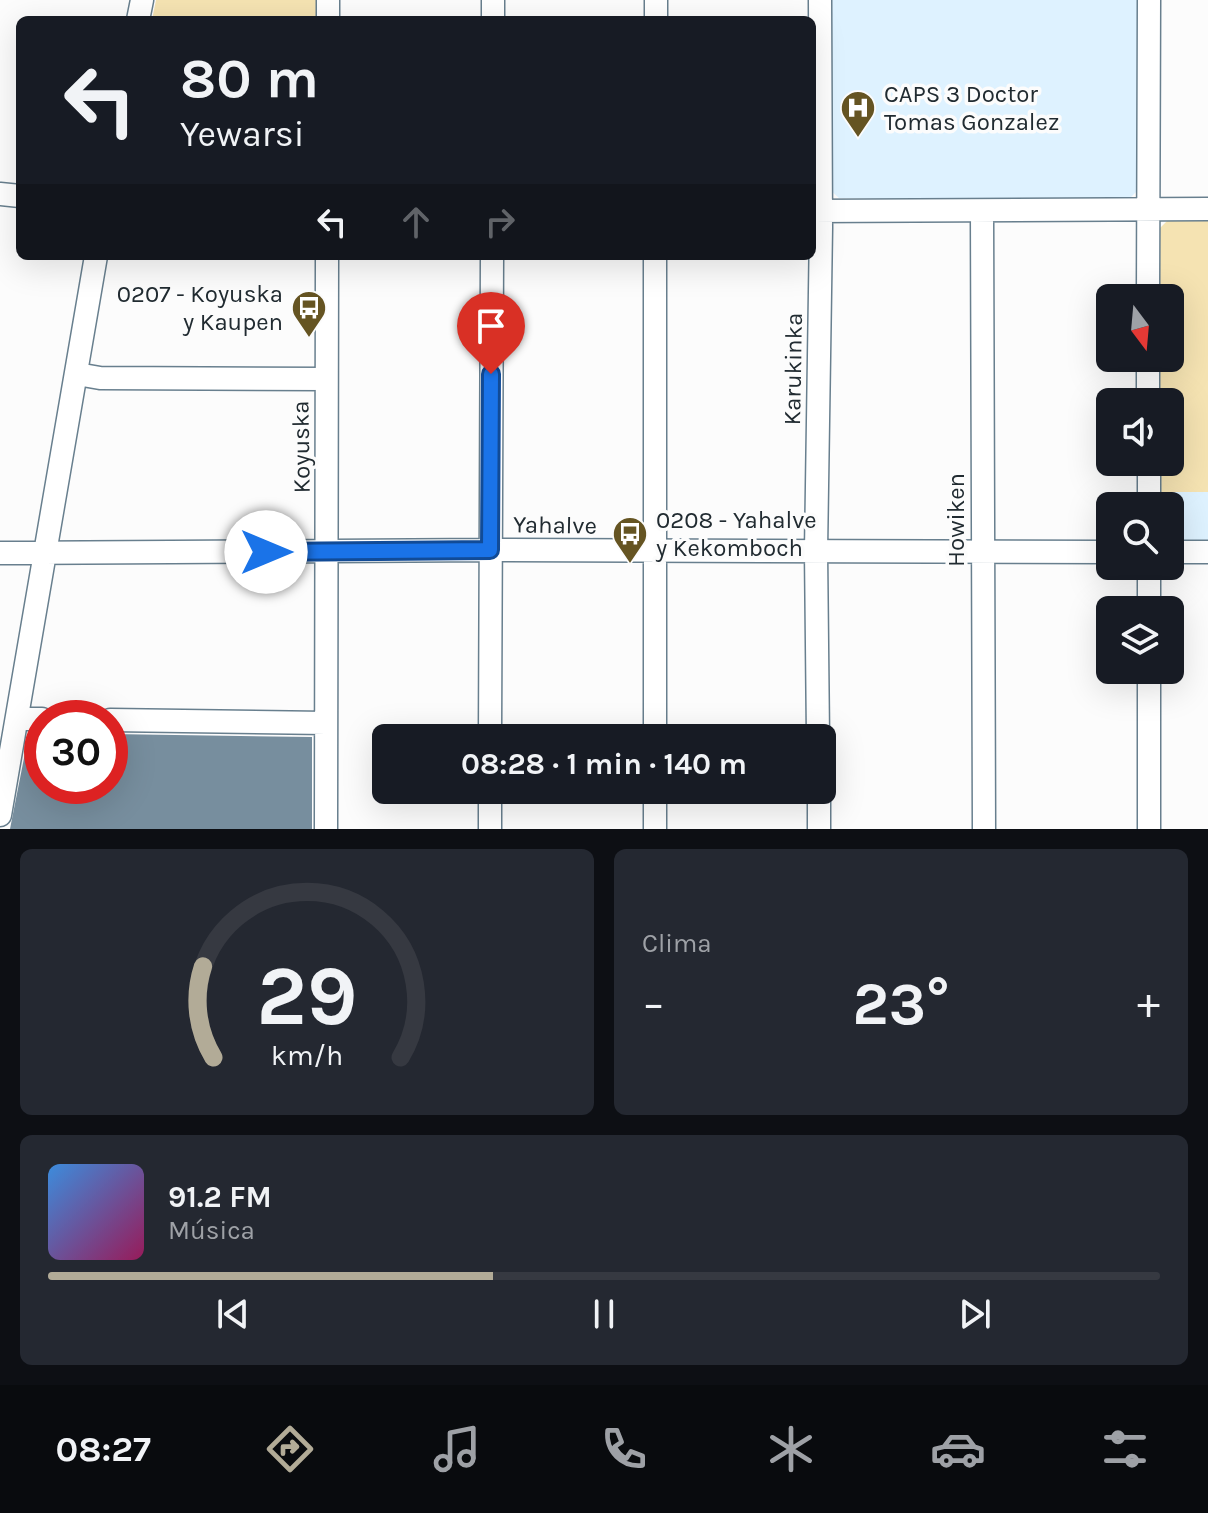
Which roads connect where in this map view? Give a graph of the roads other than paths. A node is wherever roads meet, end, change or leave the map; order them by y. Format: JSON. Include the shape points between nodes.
{"nodes":[{"id":1,"x":820,"y":0,"type":"edge"},
{"id":2,"x":1149,"y":0,"type":"edge"},
{"id":3,"x":1148,"y":209,"type":"junction"},
{"id":4,"x":1208,"y":209,"type":"edge"},
{"id":5,"x":816,"y":211,"type":"edge"},
{"id":6,"x":982,"y":211,"type":"junction"},
{"id":7,"x":95,"y":260,"type":"edge"},
{"id":8,"x":327,"y":260,"type":"edge"},
{"id":9,"x":492,"y":260,"type":"edge"},
{"id":10,"x":655,"y":260,"type":"edge"},
{"id":11,"x":1148,"y":284,"type":"edge"},
{"id":12,"x":77,"y":374,"type":"junction"},
{"id":13,"x":326,"y":379,"type":"junction"},
{"id":14,"x":490,"y":550,"type":"junction"},
{"id":15,"x":654,"y":551,"type":"junction"},
{"id":16,"x":816,"y":551,"type":"junction"},
{"id":17,"x":328,"y":552,"type":"junction"},
{"id":18,"x":982,"y":552,"type":"junction"},
{"id":19,"x":1096,"y":552,"type":"edge"},
{"id":20,"x":1184,"y":552,"type":"edge"},
{"id":21,"x":1208,"y":552,"type":"edge"},
{"id":22,"x":0,"y":553,"type":"edge"},
{"id":23,"x":47,"y":553,"type":"junction"},
{"id":24,"x":1149,"y":684,"type":"edge"},
{"id":25,"x":17,"y":719,"type":"junction"},
{"id":26,"x":24,"y":719,"type":"edge"},
{"id":27,"x":128,"y":720,"type":"edge"},
{"id":28,"x":326,"y":723,"type":"junction"},
{"id":29,"x":490,"y":724,"type":"edge"},
{"id":30,"x":655,"y":724,"type":"edge"},
{"id":31,"x":818,"y":724,"type":"edge"},
{"id":32,"x":490,"y":804,"type":"edge"},
{"id":33,"x":655,"y":804,"type":"edge"},
{"id":34,"x":819,"y":804,"type":"edge"},
{"id":35,"x":0,"y":815,"type":"edge"},
{"id":36,"x":326,"y":829,"type":"edge"},
{"id":37,"x":490,"y":829,"type":"edge"},
{"id":38,"x":655,"y":829,"type":"edge"},
{"id":39,"x":819,"y":829,"type":"edge"},
{"id":40,"x":984,"y":829,"type":"edge"},
{"id":41,"x":1149,"y":829,"type":"edge"}],
"edges":[{"from":1,"to":5,"type":"street","name":"Karukinka"},
{"from":2,"to":3,"type":"street"},
{"from":3,"to":4,"type":"street"},
{"from":3,"to":6,"type":"street"},
{"from":3,"to":11,"type":"street"},
{"from":5,"to":6,"type":"street"},
{"from":5,"to":16,"type":"street","name":"Karukinka"},
{"from":6,"to":18,"type":"street","name":"Howiken"},
{"from":7,"to":12,"type":"street"},
{"from":8,"to":13,"type":"street","name":"Koyuska"},
{"from":9,"to":14,"type":"street"},
{"from":10,"to":15,"type":"street"},
{"from":12,"to":13,"type":"street"},
{"from":12,"to":23,"type":"street"},
{"from":13,"to":17,"type":"street","name":"Koyuska"},
{"from":14,"to":15,"type":"street","name":"Yahalve"},
{"from":14,"to":17,"type":"street","name":"Yahalve"},
{"from":14,"to":29,"type":"street"},
{"from":15,"to":16,"type":"street","name":"Yahalve"},
{"from":15,"to":30,"type":"street"},
{"from":16,"to":18,"type":"street","name":"Yahalve"},
{"from":16,"to":31,"type":"street","name":"Karukinka"},
{"from":17,"to":23,"type":"street","name":"Yahalve"},
{"from":17,"to":28,"type":"street","name":"Koyuska"},
{"from":18,"to":19,"type":"street","name":"Yahalve"},
{"from":18,"to":40,"type":"street","name":"Howiken"},
{"from":20,"to":21,"type":"street"},
{"from":22,"to":23,"type":"street","name":"Yahalve"},
{"from":23,"to":25,"type":"street"},
{"from":24,"to":41,"type":"street"},
{"from":25,"to":26,"type":"street"},
{"from":25,"to":35,"type":"street"},
{"from":27,"to":28,"type":"street"},
{"from":28,"to":36,"type":"street","name":"Koyuska"},
{"from":32,"to":37,"type":"street"},
{"from":33,"to":38,"type":"street"},
{"from":34,"to":39,"type":"street"}]}
